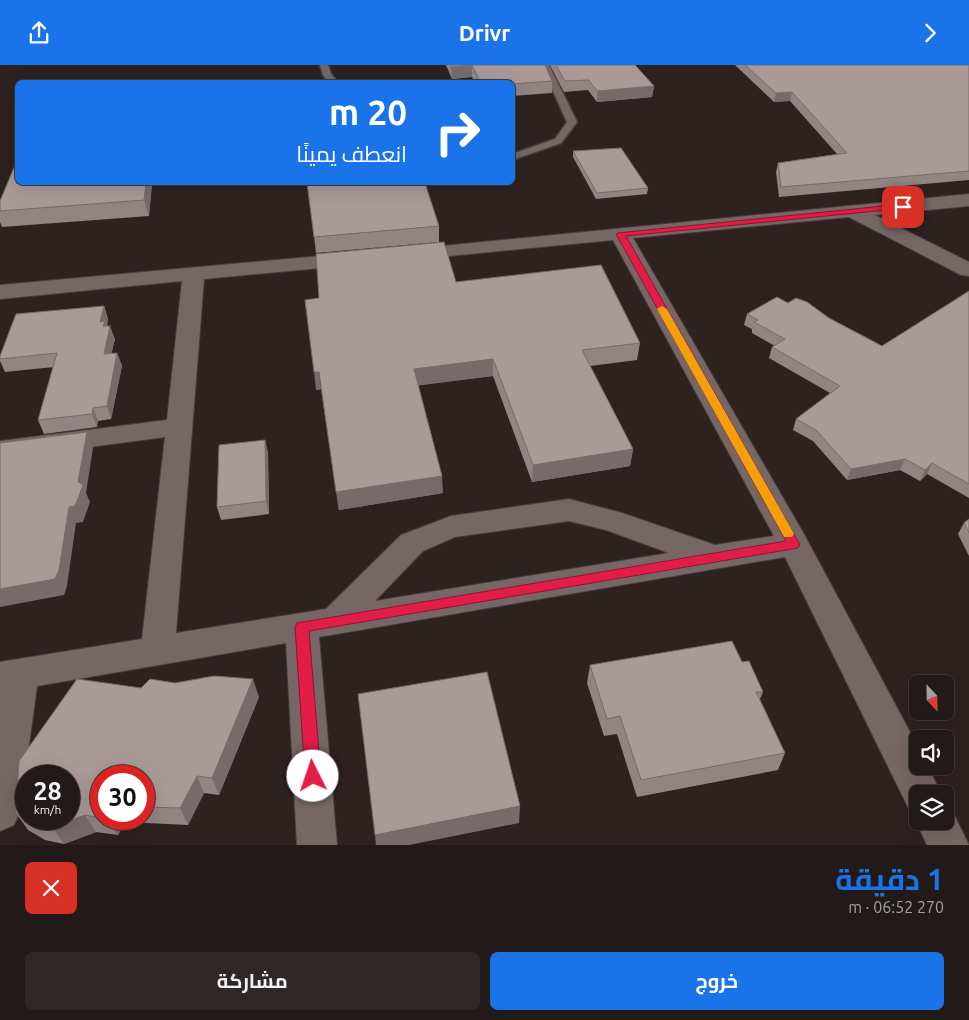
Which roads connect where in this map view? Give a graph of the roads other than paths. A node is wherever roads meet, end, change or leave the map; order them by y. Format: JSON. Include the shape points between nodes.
{"nodes":[{"id":1,"x":324,"y":65,"type":"edge"},
{"id":2,"x":545,"y":65,"type":"edge"},
{"id":3,"x":331,"y":80,"type":"edge"},
{"id":4,"x":515,"y":156,"type":"edge"},
{"id":5,"x":969,"y":200,"type":"edge"},
{"id":6,"x":920,"y":205,"type":"junction"},
{"id":7,"x":854,"y":211,"type":"junction"},
{"id":8,"x":969,"y":214,"type":"edge"},
{"id":9,"x":620,"y":234,"type":"junction"},
{"id":10,"x":969,"y":270,"type":"edge"},
{"id":11,"x":194,"y":274,"type":"junction"},
{"id":12,"x":0,"y":293,"type":"edge"},
{"id":13,"x":178,"y":427,"type":"junction"},
{"id":14,"x":0,"y":449,"type":"edge"},
{"id":15,"x":794,"y":544,"type":"junction"},
{"id":16,"x":715,"y":557,"type":"junction"},
{"id":17,"x":318,"y":624,"type":"junction"},
{"id":18,"x":158,"y":651,"type":"junction"},
{"id":19,"x":11,"y":675,"type":"edge"},
{"id":20,"x":917,"y":785,"type":"edge"},
{"id":21,"x":0,"y":812,"type":"edge"},
{"id":22,"x":941,"y":830,"type":"edge"},
{"id":23,"x":317,"y":845,"type":"edge"},
{"id":24,"x":949,"y":845,"type":"edge"}],
"edges":[{"from":1,"to":3,"type":"lane"},
{"from":2,"to":4,"type":"lane","via":[[572,122],[558,141]]},
{"from":5,"to":6,"type":"street"},
{"from":6,"to":7,"type":"street"},
{"from":6,"to":8,"type":"street"},
{"from":7,"to":9,"type":"street"},
{"from":7,"to":10,"type":"street"},
{"from":9,"to":11,"type":"street"},
{"from":9,"to":15,"type":"street"},
{"from":11,"to":12,"type":"street"},
{"from":11,"to":13,"type":"street"},
{"from":13,"to":14,"type":"street"},
{"from":13,"to":18,"type":"street"},
{"from":15,"to":16,"type":"street"},
{"from":15,"to":20,"type":"street"},
{"from":16,"to":17,"type":"street"},
{"from":16,"to":17,"type":"street","via":[[612,521],[569,510],[451,527],[412,543]]},
{"from":17,"to":18,"type":"street"},
{"from":17,"to":23,"type":"street"},
{"from":18,"to":19,"type":"street"},
{"from":19,"to":21,"type":"street"},
{"from":22,"to":24,"type":"street"}]}
